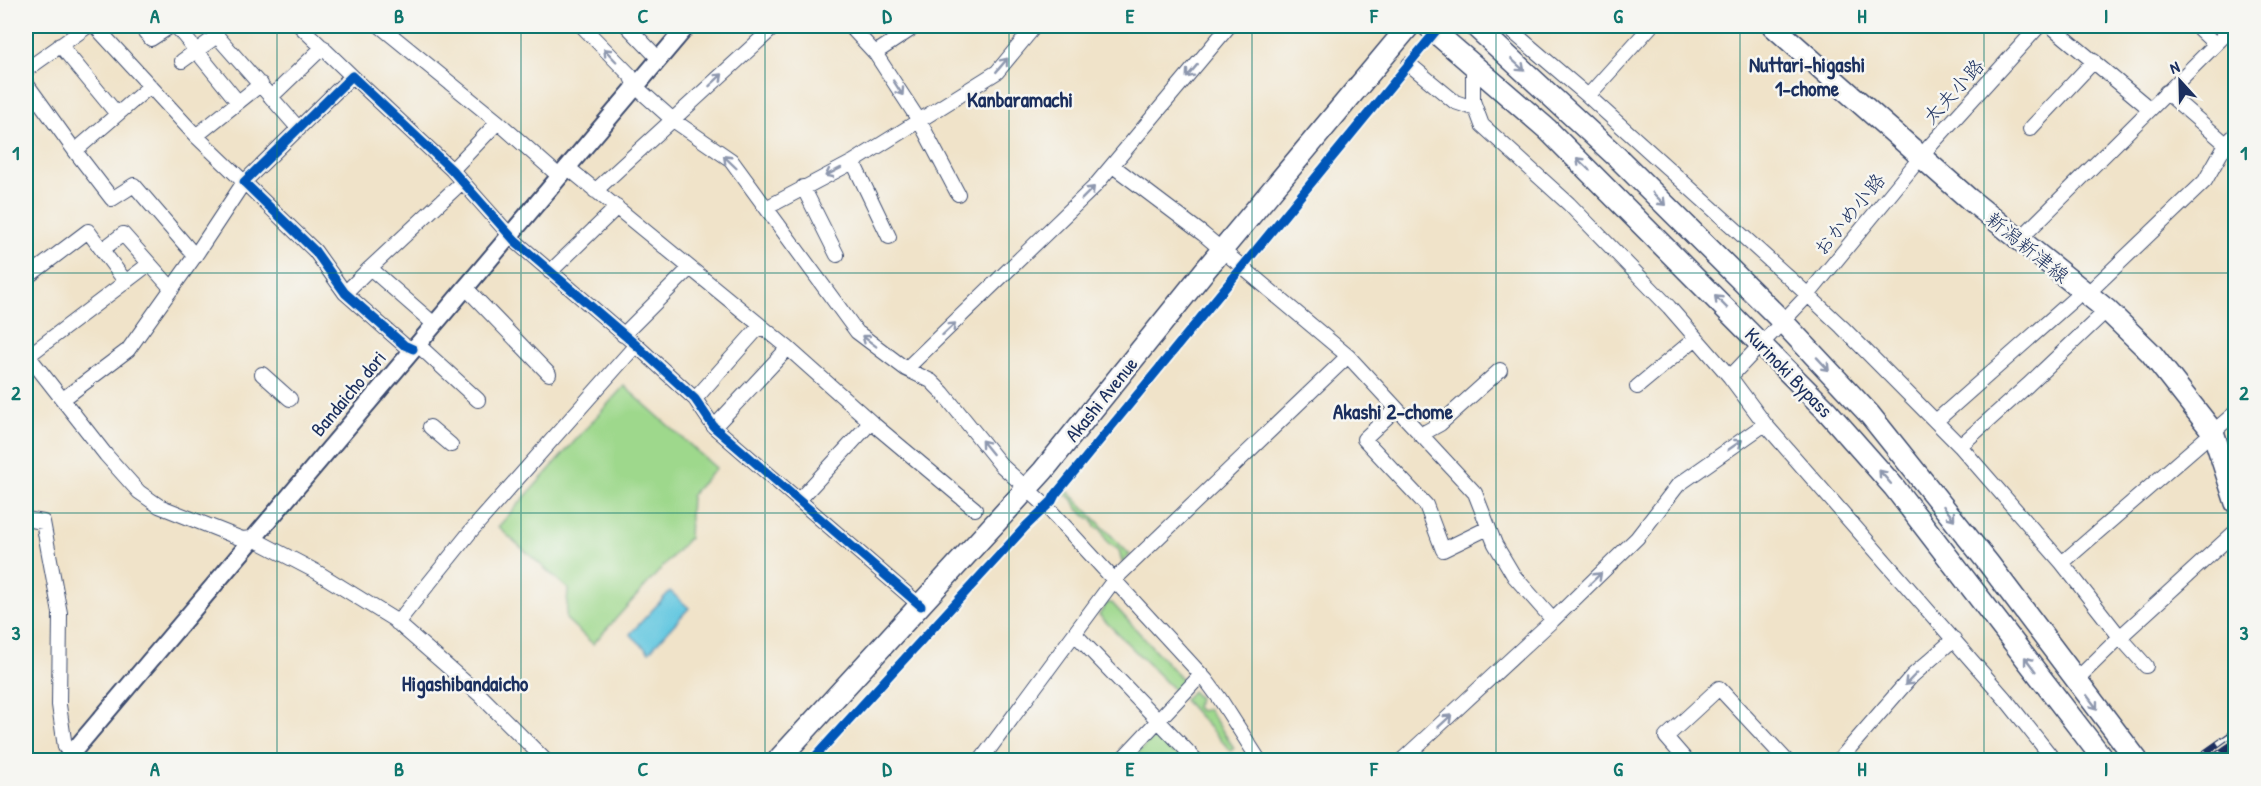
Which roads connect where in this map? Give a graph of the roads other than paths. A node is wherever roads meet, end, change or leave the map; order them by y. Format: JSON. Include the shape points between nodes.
{"nodes":[{"id":1,"x":88,"y":26,"type":"edge"},
{"id":2,"x":95,"y":26,"type":"edge"},
{"id":3,"x":140,"y":26,"type":"edge"},
{"id":4,"x":171,"y":26,"type":"edge"},
{"id":5,"x":176,"y":26,"type":"edge"},
{"id":6,"x":300,"y":26,"type":"edge"},
{"id":7,"x":380,"y":26,"type":"edge"},
{"id":8,"x":582,"y":26,"type":"edge"},
{"id":9,"x":627,"y":26,"type":"edge"},
{"id":10,"x":687,"y":26,"type":"edge"},
{"id":11,"x":775,"y":26,"type":"edge"},
{"id":12,"x":850,"y":26,"type":"edge"},
{"id":13,"x":916,"y":26,"type":"edge"},
{"id":14,"x":1035,"y":26,"type":"edge"},
{"id":15,"x":1229,"y":26,"type":"edge"},
{"id":16,"x":1409,"y":26,"type":"edge"},
{"id":17,"x":1428,"y":26,"type":"edge"},
{"id":18,"x":1475,"y":26,"type":"edge"},
{"id":19,"x":1506,"y":26,"type":"edge"},
{"id":20,"x":1651,"y":26,"type":"edge"},
{"id":21,"x":1773,"y":26,"type":"edge"},
{"id":22,"x":2039,"y":26,"type":"edge"},
{"id":23,"x":2051,"y":26,"type":"edge"},
{"id":24,"x":2196,"y":26,"type":"edge"},
{"id":25,"x":2234,"y":26,"type":"edge"},
{"id":26,"x":2215,"y":44,"type":"junction"},
{"id":27,"x":60,"y":45,"type":"junction"},
{"id":28,"x":323,"y":47,"type":"junction"},
{"id":29,"x":197,"y":50,"type":"junction"},
{"id":30,"x":875,"y":53,"type":"junction"},
{"id":31,"x":659,"y":59,"type":"junction"},
{"id":32,"x":182,"y":61,"type":"dead end"},
{"id":33,"x":2094,"y":61,"type":"junction"},
{"id":34,"x":1409,"y":64,"type":"dead end"},
{"id":35,"x":1473,"y":65,"type":"junction"},
{"id":36,"x":26,"y":70,"type":"edge"},
{"id":37,"x":352,"y":76,"type":"junction"},
{"id":38,"x":26,"y":83,"type":"edge"},
{"id":39,"x":261,"y":84,"type":"junction"},
{"id":40,"x":635,"y":86,"type":"junction"},
{"id":41,"x":149,"y":87,"type":"junction"},
{"id":42,"x":2166,"y":92,"type":"junction"},
{"id":43,"x":1588,"y":96,"type":"junction"},
{"id":44,"x":271,"y":97,"type":"junction"},
{"id":45,"x":238,"y":102,"type":"junction"},
{"id":46,"x":1476,"y":109,"type":"junction"},
{"id":47,"x":2150,"y":109,"type":"junction"},
{"id":48,"x":117,"y":114,"type":"junction"},
{"id":49,"x":673,"y":120,"type":"junction"},
{"id":50,"x":498,"y":122,"type":"junction"},
{"id":51,"x":920,"y":122,"type":"junction"},
{"id":52,"x":299,"y":129,"type":"junction"},
{"id":53,"x":2031,"y":129,"type":"dead end"},
{"id":54,"x":196,"y":136,"type":"junction"},
{"id":55,"x":2231,"y":139,"type":"edge"},
{"id":56,"x":75,"y":151,"type":"junction"},
{"id":57,"x":1920,"y":157,"type":"junction"},
{"id":58,"x":853,"y":162,"type":"junction"},
{"id":59,"x":1113,"y":166,"type":"junction"},
{"id":60,"x":452,"y":170,"type":"junction"},
{"id":61,"x":563,"y":171,"type":"junction"},
{"id":62,"x":244,"y":182,"type":"junction"},
{"id":63,"x":462,"y":182,"type":"junction"},
{"id":64,"x":803,"y":188,"type":"junction"},
{"id":65,"x":596,"y":192,"type":"junction"},
{"id":66,"x":958,"y":194,"type":"dead end"},
{"id":67,"x":617,"y":207,"type":"junction"},
{"id":68,"x":766,"y":208,"type":"junction"},
{"id":69,"x":509,"y":234,"type":"junction"},
{"id":70,"x":889,"y":237,"type":"dead end"},
{"id":71,"x":2020,"y":239,"type":"junction"},
{"id":72,"x":102,"y":250,"type":"junction"},
{"id":73,"x":1222,"y":251,"type":"junction"},
{"id":74,"x":837,"y":255,"type":"dead end"},
{"id":75,"x":195,"y":256,"type":"junction"},
{"id":76,"x":149,"y":264,"type":"junction"},
{"id":77,"x":370,"y":268,"type":"junction"},
{"id":78,"x":690,"y":268,"type":"junction"},
{"id":79,"x":550,"y":272,"type":"junction"},
{"id":80,"x":26,"y":278,"type":"edge"},
{"id":81,"x":125,"y":281,"type":"junction"},
{"id":82,"x":465,"y":287,"type":"junction"},
{"id":83,"x":172,"y":289,"type":"junction"},
{"id":84,"x":345,"y":293,"type":"junction"},
{"id":85,"x":1808,"y":295,"type":"junction"},
{"id":86,"x":2081,"y":296,"type":"junction"},
{"id":87,"x":2106,"y":310,"type":"junction"},
{"id":88,"x":1783,"y":322,"type":"junction"},
{"id":89,"x":434,"y":324,"type":"junction"},
{"id":90,"x":760,"y":326,"type":"junction"},
{"id":91,"x":623,"y":335,"type":"junction"},
{"id":92,"x":1696,"y":338,"type":"junction"},
{"id":93,"x":1762,"y":344,"type":"junction"},
{"id":94,"x":636,"y":345,"type":"junction"},
{"id":95,"x":415,"y":346,"type":"junction"},
{"id":96,"x":788,"y":348,"type":"junction"},
{"id":97,"x":27,"y":354,"type":"edge"},
{"id":98,"x":1348,"y":356,"type":"junction"},
{"id":99,"x":906,"y":369,"type":"junction"},
{"id":100,"x":1500,"y":370,"type":"dead end"},
{"id":101,"x":262,"y":374,"type":"dead end"},
{"id":102,"x":549,"y":374,"type":"dead end"},
{"id":103,"x":1730,"y":377,"type":"junction"},
{"id":104,"x":1637,"y":387,"type":"dead end"},
{"id":105,"x":63,"y":399,"type":"junction"},
{"id":106,"x":290,"y":399,"type":"dead end"},
{"id":107,"x":694,"y":399,"type":"junction"},
{"id":108,"x":478,"y":400,"type":"dead end"},
{"id":109,"x":1396,"y":409,"type":"junction"},
{"id":110,"x":2235,"y":412,"type":"edge"},
{"id":111,"x":1936,"y":421,"type":"junction"},
{"id":112,"x":871,"y":422,"type":"junction"},
{"id":113,"x":1765,"y":424,"type":"junction"},
{"id":114,"x":430,"y":427,"type":"dead end"},
{"id":115,"x":714,"y":428,"type":"junction"},
{"id":116,"x":2213,"y":432,"type":"junction"},
{"id":117,"x":1420,"y":435,"type":"junction"},
{"id":118,"x":451,"y":444,"type":"dead end"},
{"id":119,"x":1960,"y":446,"type":"junction"},
{"id":120,"x":1027,"y":489,"type":"junction"},
{"id":121,"x":799,"y":500,"type":"junction"},
{"id":122,"x":2235,"y":503,"type":"edge"},
{"id":123,"x":975,"y":508,"type":"dead end"},
{"id":124,"x":26,"y":519,"type":"edge"},
{"id":125,"x":1488,"y":528,"type":"junction"},
{"id":126,"x":2235,"y":531,"type":"edge"},
{"id":127,"x":252,"y":538,"type":"junction"},
{"id":128,"x":2062,"y":563,"type":"junction"},
{"id":129,"x":1114,"y":580,"type":"junction"},
{"id":130,"x":921,"y":606,"type":"junction"},
{"id":131,"x":1553,"y":620,"type":"junction"},
{"id":132,"x":397,"y":623,"type":"junction"},
{"id":133,"x":1075,"y":634,"type":"junction"},
{"id":134,"x":2120,"y":637,"type":"junction"},
{"id":135,"x":1954,"y":639,"type":"junction"},
{"id":136,"x":2146,"y":666,"type":"dead end"},
{"id":137,"x":1201,"y":675,"type":"junction"},
{"id":138,"x":2076,"y":680,"type":"junction"},
{"id":139,"x":1158,"y":720,"type":"junction"},
{"id":140,"x":69,"y":757,"type":"edge"},
{"id":141,"x":545,"y":760,"type":"edge"},
{"id":142,"x":778,"y":760,"type":"edge"},
{"id":143,"x":981,"y":760,"type":"edge"},
{"id":144,"x":1121,"y":760,"type":"edge"},
{"id":145,"x":1196,"y":760,"type":"edge"},
{"id":146,"x":1258,"y":760,"type":"edge"},
{"id":147,"x":1402,"y":760,"type":"edge"},
{"id":148,"x":1686,"y":760,"type":"edge"},
{"id":149,"x":1786,"y":760,"type":"edge"},
{"id":150,"x":1839,"y":760,"type":"edge"},
{"id":151,"x":2054,"y":760,"type":"edge"},
{"id":152,"x":2104,"y":760,"type":"edge"},
{"id":153,"x":2137,"y":760,"type":"edge"}],
"edges":[{"from":1,"to":27,"type":"street"},
{"from":2,"to":41,"type":"street"},
{"from":3,"to":4,"type":"street","via":[[151,39]]},
{"from":5,"to":29,"type":"street"},
{"from":6,"to":28,"type":"street"},
{"from":7,"to":50,"type":"street"},
{"from":40,"to":8,"type":"street","one_way":true,"via":[[630,75]]},
{"from":9,"to":31,"type":"street"},
{"from":10,"to":31,"type":"street","name":"Bandaicho dori"},
{"from":49,"to":11,"type":"street","one_way":true},
{"from":12,"to":30,"type":"street"},
{"from":13,"to":30,"type":"street"},
{"from":51,"to":14,"type":"street","one_way":true,"via":[[997,72]]},
{"from":15,"to":59,"type":"street","one_way":true},
{"from":16,"to":73,"type":"main road","name":"Akashi Avenue"},
{"from":17,"to":35,"type":"main road","name":"Kurinoki Bypass"},
{"from":18,"to":88,"type":"main road","name":"Kurinoki Bypass","one_way":true,"via":[[1609,149]]},
{"from":19,"to":43,"type":"street"},
{"from":20,"to":43,"type":"street"},
{"from":21,"to":57,"type":"main road","name":"新潟新津線"},
{"from":22,"to":57,"type":"street","name":"太夫小路"},
{"from":23,"to":33,"type":"street"},
{"from":24,"to":26,"type":"street"},
{"from":25,"to":26,"type":"street"},
{"from":26,"to":42,"type":"street"},
{"from":27,"to":36,"type":"street"},
{"from":27,"to":48,"type":"street"},
{"from":28,"to":37,"type":"street"},
{"from":28,"to":44,"type":"street"},
{"from":29,"to":32,"type":"street"},
{"from":29,"to":39,"type":"street","via":[[217,36]]},
{"from":29,"to":45,"type":"street"},
{"from":30,"to":51,"type":"street","one_way":true},
{"from":31,"to":40,"type":"street","name":"Bandaicho dori"},
{"from":33,"to":47,"type":"street"},
{"from":33,"to":53,"type":"street"},
{"from":34,"to":46,"type":"street","via":[[1455,102]]},
{"from":35,"to":46,"type":"street"},
{"from":93,"to":35,"type":"main road","name":"Kurinoki Bypass","one_way":true,"via":[[1547,129]]},
{"from":37,"to":52,"type":"street"},
{"from":37,"to":60,"type":"street"},
{"from":38,"to":56,"type":"street"},
{"from":39,"to":44,"type":"street"},
{"from":39,"to":45,"type":"street"},
{"from":40,"to":49,"type":"street"},
{"from":40,"to":61,"type":"street","name":"Bandaicho dori"},
{"from":41,"to":48,"type":"street"},
{"from":41,"to":54,"type":"street"},
{"from":42,"to":47,"type":"street"},
{"from":42,"to":55,"type":"street"},
{"from":43,"to":85,"type":"street"},
{"from":44,"to":52,"type":"street"},
{"from":45,"to":54,"type":"street"},
{"from":46,"to":92,"type":"street","via":[[1482,125],[1569,204]]},
{"from":47,"to":71,"type":"street"},
{"from":48,"to":56,"type":"street"},
{"from":49,"to":65,"type":"street"},
{"from":68,"to":49,"type":"street","one_way":true,"via":[[732,160]]},
{"from":50,"to":60,"type":"street"},
{"from":50,"to":61,"type":"street"},
{"from":51,"to":58,"type":"street"},
{"from":51,"to":66,"type":"street"},
{"from":52,"to":62,"type":"street"},
{"from":54,"to":62,"type":"street"},
{"from":55,"to":86,"type":"street","via":[[2205,181]]},
{"from":56,"to":75,"type":"street","via":[[111,199],[134,185]]},
{"from":57,"to":71,"type":"main road","name":"新潟新津線"},
{"from":57,"to":85,"type":"street","name":"おかめ小路"},
{"from":58,"to":64,"type":"street","one_way":true},
{"from":58,"to":70,"type":"street"},
{"from":59,"to":73,"type":"street"},
{"from":99,"to":59,"type":"street","one_way":true},
{"from":60,"to":63,"type":"street"},
{"from":61,"to":65,"type":"street"},
{"from":61,"to":69,"type":"street","name":"Bandaicho dori"},
{"from":62,"to":75,"type":"street"},
{"from":62,"to":84,"type":"street","via":[[315,251]]},
{"from":63,"to":69,"type":"street"},
{"from":63,"to":77,"type":"street"},
{"from":64,"to":68,"type":"street"},
{"from":64,"to":74,"type":"street"},
{"from":65,"to":67,"type":"street"},
{"from":67,"to":78,"type":"street"},
{"from":67,"to":79,"type":"street"},
{"from":99,"to":68,"type":"street","one_way":true,"via":[[857,332]]},
{"from":69,"to":79,"type":"street"},
{"from":69,"to":82,"type":"street","name":"Bandaicho dori"},
{"from":71,"to":86,"type":"main road","name":"新潟新津線"},
{"from":72,"to":76,"type":"street","via":[[123,234]]},
{"from":72,"to":80,"type":"street","via":[[88,231]]},
{"from":72,"to":81,"type":"street"},
{"from":73,"to":98,"type":"street"},
{"from":73,"to":120,"type":"main road","name":"Akashi Avenue"},
{"from":75,"to":83,"type":"street"},
{"from":76,"to":81,"type":"street"},
{"from":76,"to":83,"type":"street"},
{"from":77,"to":84,"type":"street"},
{"from":77,"to":89,"type":"street"},
{"from":78,"to":90,"type":"street"},
{"from":78,"to":91,"type":"street"},
{"from":79,"to":91,"type":"street"},
{"from":81,"to":97,"type":"street"},
{"from":82,"to":89,"type":"street","name":"Bandaicho dori"},
{"from":82,"to":102,"type":"street"},
{"from":83,"to":105,"type":"street","via":[[128,350]]},
{"from":84,"to":95,"type":"street","via":[[404,345]]},
{"from":85,"to":88,"type":"street","name":"おかめ小路"},
{"from":85,"to":111,"type":"street"},
{"from":86,"to":87,"type":"main road","name":"新潟新津線"},
{"from":86,"to":111,"type":"street"},
{"from":87,"to":116,"type":"main road","name":"新潟新津線","via":[[2151,353]]},
{"from":87,"to":119,"type":"street"},
{"from":88,"to":93,"type":"street","name":"おかめ小路"},
{"from":88,"to":138,"type":"main road","name":"Kurinoki Bypass","one_way":true,"via":[[1912,465]]},
{"from":89,"to":95,"type":"street","name":"Bandaicho dori"},
{"from":90,"to":96,"type":"street"},
{"from":90,"to":107,"type":"street"},
{"from":91,"to":94,"type":"street"},
{"from":92,"to":103,"type":"street"},
{"from":92,"to":104,"type":"street"},
{"from":93,"to":103,"type":"street","name":"おかめ小路"},
{"from":152,"to":93,"type":"main road","name":"Kurinoki Bypass","one_way":true,"via":[[1894,487]]},
{"from":94,"to":107,"type":"street"},
{"from":94,"to":132,"type":"street","via":[[471,531]]},
{"from":95,"to":108,"type":"street"},
{"from":95,"to":127,"type":"street","name":"Bandaicho dori"},
{"from":96,"to":112,"type":"street"},
{"from":96,"to":115,"type":"street"},
{"from":97,"to":105,"type":"street"},
{"from":98,"to":109,"type":"street"},
{"from":98,"to":129,"type":"street"},
{"from":120,"to":99,"type":"street","one_way":true,"via":[[1001,465],[931,381]]},
{"from":100,"to":117,"type":"street","via":[[1440,424]]},
{"from":101,"to":106,"type":"street"},
{"from":103,"to":113,"type":"street"},
{"from":105,"to":127,"type":"street","via":[[139,492],[159,506],[242,538]]},
{"from":107,"to":115,"type":"street"},
{"from":109,"to":117,"type":"street"},
{"from":109,"to":125,"type":"street","via":[[1364,439],[1426,505],[1443,550]]},
{"from":110,"to":116,"type":"street"},
{"from":111,"to":119,"type":"street"},
{"from":112,"to":121,"type":"street"},
{"from":112,"to":123,"type":"street"},
{"from":131,"to":113,"type":"street","one_way":true,"via":[[1637,538],[1678,485]]},
{"from":113,"to":135,"type":"street"},
{"from":114,"to":118,"type":"street"},
{"from":115,"to":121,"type":"street"},
{"from":116,"to":122,"type":"main road","name":"新潟新津線"},
{"from":116,"to":128,"type":"street"},
{"from":117,"to":125,"type":"street","via":[[1475,493]]},
{"from":119,"to":128,"type":"street"},
{"from":120,"to":129,"type":"street"},
{"from":120,"to":130,"type":"main road","name":"Akashi Avenue"},
{"from":121,"to":130,"type":"street"},
{"from":124,"to":140,"type":"street","via":[[43,522],[60,614],[59,705]]},
{"from":125,"to":131,"type":"street","via":[[1514,576]]},
{"from":126,"to":134,"type":"street"},
{"from":127,"to":132,"type":"street"},
{"from":127,"to":140,"type":"street","name":"Bandaicho dori"},
{"from":128,"to":134,"type":"street"},
{"from":129,"to":133,"type":"street"},
{"from":129,"to":137,"type":"street"},
{"from":130,"to":142,"type":"main road","name":"Akashi Avenue"},
{"from":147,"to":131,"type":"street","one_way":true},
{"from":132,"to":141,"type":"street","via":[[480,695]]},
{"from":133,"to":139,"type":"street"},
{"from":133,"to":143,"type":"street"},
{"from":134,"to":136,"type":"street"},
{"from":134,"to":138,"type":"street"},
{"from":135,"to":150,"type":"street","one_way":true,"via":[[1912,676]]},
{"from":135,"to":151,"type":"street"},
{"from":137,"to":139,"type":"street"},
{"from":137,"to":146,"type":"street"},
{"from":138,"to":153,"type":"main road","name":"Kurinoki Bypass","one_way":true},
{"from":139,"to":144,"type":"street"},
{"from":139,"to":145,"type":"street"},
{"from":148,"to":149,"type":"street","via":[[1665,737],[1719,688]]}]}
